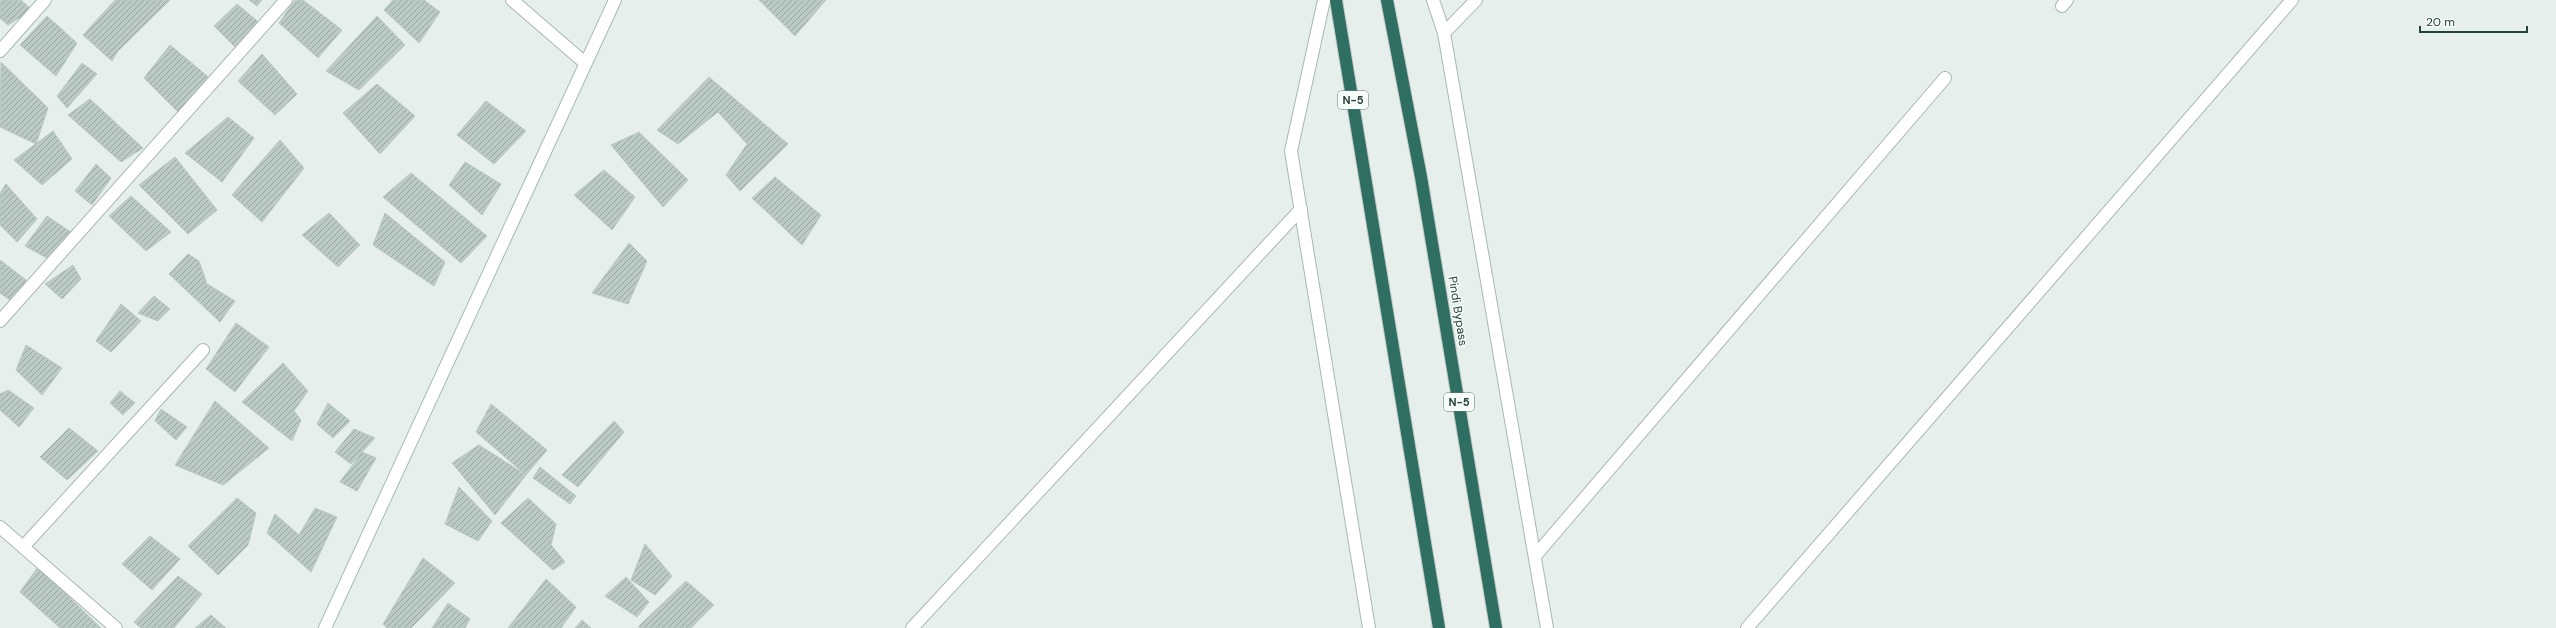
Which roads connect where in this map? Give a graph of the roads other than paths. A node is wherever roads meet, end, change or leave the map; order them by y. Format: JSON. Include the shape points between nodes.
{"nodes":[{"id":1,"x":45,"y":0,"type":"edge"},
{"id":2,"x":286,"y":0,"type":"edge"},
{"id":3,"x":512,"y":0,"type":"edge"},
{"id":4,"x":615,"y":0,"type":"edge"},
{"id":5,"x":1324,"y":0,"type":"edge"},
{"id":6,"x":1336,"y":0,"type":"edge"},
{"id":7,"x":1387,"y":0,"type":"edge"},
{"id":8,"x":1433,"y":0,"type":"edge"},
{"id":9,"x":1476,"y":0,"type":"edge"},
{"id":10,"x":2292,"y":0,"type":"edge"},
{"id":11,"x":1444,"y":33,"type":"junction"},
{"id":12,"x":0,"y":51,"type":"edge"},
{"id":13,"x":585,"y":63,"type":"junction"},
{"id":14,"x":1945,"y":78,"type":"dead end"},
{"id":15,"x":1301,"y":209,"type":"junction"},
{"id":16,"x":0,"y":321,"type":"edge"},
{"id":17,"x":203,"y":350,"type":"dead end"},
{"id":18,"x":0,"y":527,"type":"edge"},
{"id":19,"x":23,"y":547,"type":"junction"},
{"id":20,"x":1535,"y":556,"type":"junction"},
{"id":21,"x":116,"y":628,"type":"edge"},
{"id":22,"x":325,"y":628,"type":"edge"},
{"id":23,"x":912,"y":628,"type":"edge"},
{"id":24,"x":1369,"y":628,"type":"edge"},
{"id":25,"x":1439,"y":628,"type":"edge"},
{"id":26,"x":1496,"y":628,"type":"edge"},
{"id":27,"x":1547,"y":628,"type":"edge"},
{"id":28,"x":1747,"y":628,"type":"edge"}],
"edges":[{"from":1,"to":12,"type":"street"},
{"from":2,"to":16,"type":"street"},
{"from":3,"to":13,"type":"street"},
{"from":4,"to":13,"type":"street"},
{"from":5,"to":15,"type":"street","via":[[1291,151]]},
{"from":6,"to":25,"type":"highway","number":"N-5"},
{"from":7,"to":26,"type":"highway","name":"Pindi Bypass","number":"N-5","via":[[1421,177]]},
{"from":8,"to":11,"type":"street"},
{"from":9,"to":11,"type":"street"},
{"from":10,"to":28,"type":"street"},
{"from":11,"to":20,"type":"street"},
{"from":13,"to":22,"type":"street"},
{"from":14,"to":20,"type":"street"},
{"from":15,"to":23,"type":"street"},
{"from":15,"to":24,"type":"street"},
{"from":17,"to":19,"type":"street"},
{"from":18,"to":19,"type":"street"},
{"from":19,"to":21,"type":"street"},
{"from":20,"to":27,"type":"street"}]}
